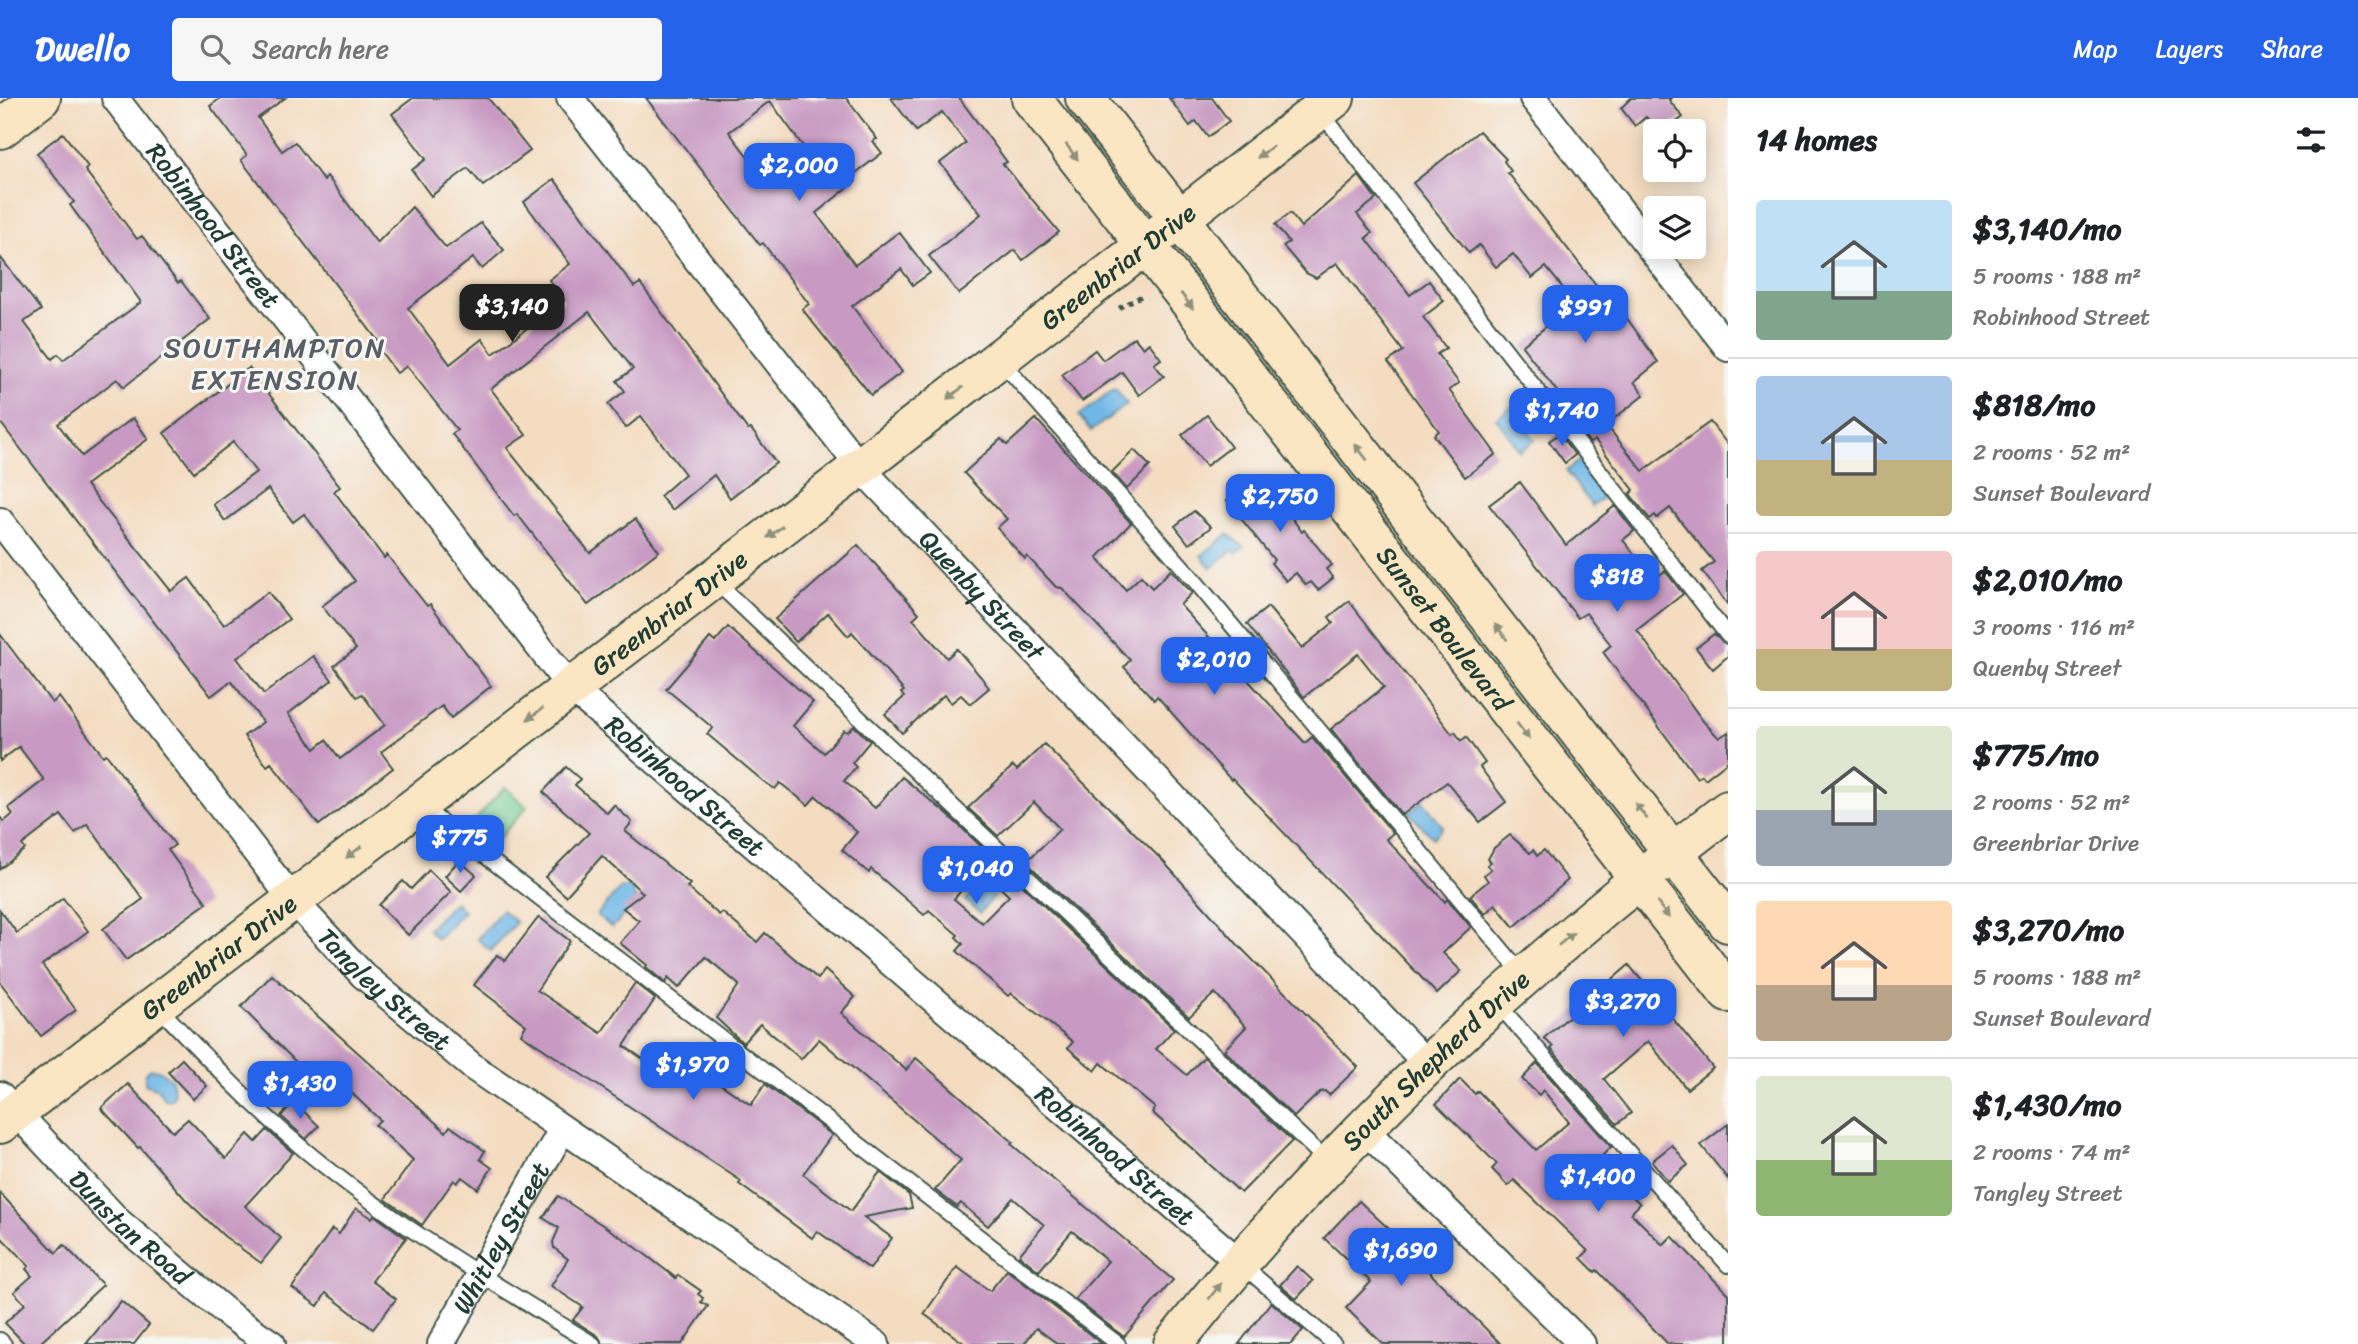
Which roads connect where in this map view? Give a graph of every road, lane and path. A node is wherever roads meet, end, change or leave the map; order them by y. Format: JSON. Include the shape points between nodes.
{"nodes":[{"id":1,"x":115,"y":98,"type":"edge"},
{"id":2,"x":570,"y":98,"type":"edge"},
{"id":3,"x":1031,"y":98,"type":"edge"},
{"id":4,"x":1085,"y":98,"type":"edge"},
{"id":5,"x":1533,"y":98,"type":"edge"},
{"id":6,"x":37,"y":99,"type":"edge"},
{"id":7,"x":1327,"y":104,"type":"edge"},
{"id":8,"x":0,"y":129,"type":"edge"},
{"id":9,"x":1178,"y":218,"type":"junction"},
{"id":10,"x":1145,"y":247,"type":"junction"},
{"id":11,"x":1728,"y":348,"type":"edge"},
{"id":12,"x":999,"y":359,"type":"junction"},
{"id":13,"x":860,"y":467,"type":"junction"},
{"id":14,"x":0,"y":521,"type":"edge"},
{"id":15,"x":713,"y":579,"type":"junction"},
{"id":16,"x":1728,"y":636,"type":"edge"},
{"id":17,"x":571,"y":688,"type":"junction"},
{"id":18,"x":418,"y":804,"type":"junction"},
{"id":19,"x":1728,"y":810,"type":"edge"},
{"id":20,"x":1673,"y":852,"type":"junction"},
{"id":21,"x":1638,"y":878,"type":"junction"},
{"id":22,"x":292,"y":899,"type":"junction"},
{"id":23,"x":1728,"y":923,"type":"edge"},
{"id":24,"x":1523,"y":975,"type":"junction"},
{"id":25,"x":1728,"y":993,"type":"edge"},
{"id":26,"x":1495,"y":1001,"type":"junction"},
{"id":27,"x":155,"y":1004,"type":"junction"},
{"id":28,"x":1427,"y":1064,"type":"junction"},
{"id":29,"x":5,"y":1111,"type":"edge"},
{"id":30,"x":1363,"y":1128,"type":"junction"},
{"id":31,"x":562,"y":1130,"type":"junction"},
{"id":32,"x":1329,"y":1163,"type":"junction"},
{"id":33,"x":1238,"y":1261,"type":"junction"},
{"id":34,"x":1728,"y":1265,"type":"edge"},
{"id":35,"x":480,"y":1276,"type":"junction"},
{"id":36,"x":0,"y":1340,"type":"edge"},
{"id":37,"x":4,"y":1344,"type":"edge"},
{"id":38,"x":272,"y":1344,"type":"edge"},
{"id":39,"x":441,"y":1344,"type":"edge"},
{"id":40,"x":593,"y":1344,"type":"edge"},
{"id":41,"x":876,"y":1344,"type":"edge"},
{"id":42,"x":1118,"y":1344,"type":"edge"},
{"id":43,"x":1173,"y":1344,"type":"edge"},
{"id":44,"x":1334,"y":1344,"type":"edge"},
{"id":45,"x":1582,"y":1344,"type":"edge"}],
"edges":[{"from":1,"to":17,"type":"street","name":"Robinhood Street"},
{"from":2,"to":13,"type":"street","name":"Quenby Street"},
{"from":3,"to":10,"type":"main road","name":"Sunset Boulevard","one_way":true},
{"from":4,"to":9,"type":"main road","name":"Sunset Boulevard"},
{"from":5,"to":11,"type":"street"},
{"from":6,"to":8,"type":"main road"},
{"from":7,"to":9,"type":"main road","name":"Greenbriar Drive","one_way":true},
{"from":7,"to":16,"type":"lane"},
{"from":9,"to":10,"type":"main road","name":"Greenbriar Drive"},
{"from":20,"to":9,"type":"main road","name":"Sunset Boulevard","one_way":true},
{"from":10,"to":12,"type":"main road","name":"Greenbriar Drive"},
{"from":10,"to":21,"type":"main road","name":"Sunset Boulevard","one_way":true},
{"from":12,"to":13,"type":"main road","name":"Greenbriar Drive","one_way":true},
{"from":12,"to":24,"type":"lane","via":[[1195,581]]},
{"from":13,"to":15,"type":"main road","name":"Greenbriar Drive","one_way":true},
{"from":13,"to":28,"type":"street","name":"Quenby Street"},
{"from":14,"to":22,"type":"street","name":"Tangley Street"},
{"from":15,"to":17,"type":"main road","name":"Greenbriar Drive"},
{"from":15,"to":32,"type":"lane"},
{"from":17,"to":18,"type":"main road","name":"Greenbriar Drive","one_way":true},
{"from":17,"to":33,"type":"street","name":"Robinhood Street"},
{"from":18,"to":22,"type":"main road","name":"Greenbriar Drive","one_way":true},
{"from":18,"to":42,"type":"lane"},
{"from":19,"to":20,"type":"main road","name":"South Shepherd Drive"},
{"from":20,"to":21,"type":"main road","name":"South Shepherd Drive"},
{"from":20,"to":23,"type":"main road","name":"Sunset Boulevard"},
{"from":24,"to":21,"type":"main road","name":"South Shepherd Drive","one_way":true},
{"from":21,"to":25,"type":"main road","name":"Sunset Boulevard","one_way":true},
{"from":22,"to":27,"type":"main road","name":"Greenbriar Drive"},
{"from":22,"to":31,"type":"street","name":"Tangley Street","via":[[363,975],[473,1067]]},
{"from":24,"to":26,"type":"main road","name":"South Shepherd Drive"},
{"from":26,"to":28,"type":"main road","name":"South Shepherd Drive"},
{"from":26,"to":34,"type":"lane"},
{"from":27,"to":29,"type":"main road","name":"Greenbriar Drive"},
{"from":27,"to":35,"type":"lane","via":[[222,1074],[319,1163]]},
{"from":28,"to":30,"type":"main road","name":"South Shepherd Drive"},
{"from":29,"to":38,"type":"street","name":"Dunstan Road","via":[[119,1222],[232,1317]]},
{"from":30,"to":32,"type":"main road","name":"South Shepherd Drive"},
{"from":30,"to":45,"type":"street"},
{"from":31,"to":35,"type":"street","name":"Whitley Street"},
{"from":31,"to":41,"type":"street","name":"Tangley Street"},
{"from":32,"to":33,"type":"main road","name":"South Shepherd Drive"},
{"from":43,"to":33,"type":"main road","name":"South Shepherd Drive","one_way":true},
{"from":33,"to":44,"type":"lane"},
{"from":35,"to":39,"type":"street","name":"Whitley Street"},
{"from":35,"to":40,"type":"lane"},
{"from":36,"to":37,"type":"lane"}]}
